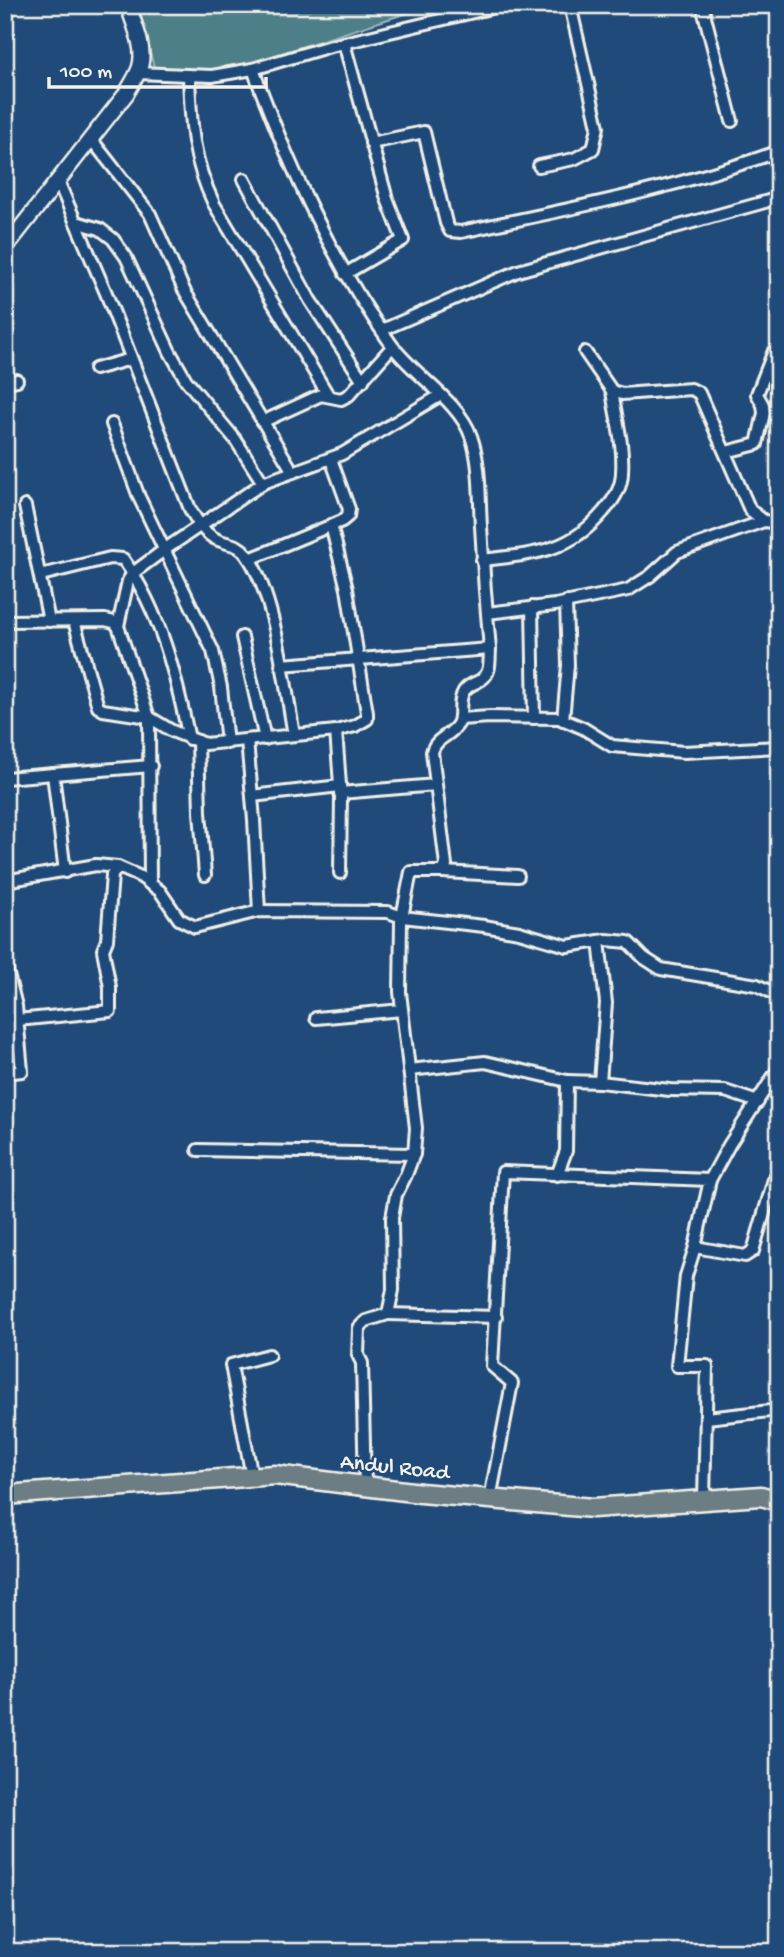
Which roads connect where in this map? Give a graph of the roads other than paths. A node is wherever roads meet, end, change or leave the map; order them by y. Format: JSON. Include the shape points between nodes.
{"nodes":[{"id":1,"x":128,"y":5,"type":"edge"},
{"id":2,"x":503,"y":5,"type":"edge"},
{"id":3,"x":569,"y":5,"type":"edge"},
{"id":4,"x":702,"y":5,"type":"edge"},
{"id":5,"x":344,"y":43,"type":"junction"},
{"id":6,"x":253,"y":69,"type":"junction"},
{"id":7,"x":137,"y":73,"type":"junction"},
{"id":8,"x":189,"y":76,"type":"junction"},
{"id":9,"x":732,"y":121,"type":"dead end"},
{"id":10,"x":90,"y":139,"type":"junction"},
{"id":11,"x":372,"y":143,"type":"junction"},
{"id":12,"x":779,"y":151,"type":"edge"},
{"id":13,"x":539,"y":166,"type":"dead end"},
{"id":14,"x":244,"y":179,"type":"dead end"},
{"id":15,"x":58,"y":181,"type":"junction"},
{"id":16,"x":779,"y":198,"type":"edge"},
{"id":17,"x":76,"y":222,"type":"junction"},
{"id":18,"x":5,"y":248,"type":"edge"},
{"id":19,"x":345,"y":274,"type":"junction"},
{"id":20,"x":382,"y":330,"type":"junction"},
{"id":21,"x":393,"y":347,"type":"junction"},
{"id":22,"x":774,"y":351,"type":"dead end"},
{"id":23,"x":585,"y":352,"type":"dead end"},
{"id":24,"x":131,"y":359,"type":"junction"},
{"id":25,"x":95,"y":369,"type":"dead end"},
{"id":26,"x":363,"y":382,"type":"junction"},
{"id":27,"x":612,"y":391,"type":"junction"},
{"id":28,"x":328,"y":395,"type":"junction"},
{"id":29,"x":440,"y":395,"type":"junction"},
{"id":30,"x":262,"y":422,"type":"junction"},
{"id":31,"x":112,"y":424,"type":"dead end"},
{"id":32,"x":726,"y":452,"type":"junction"},
{"id":33,"x":331,"y":459,"type":"junction"},
{"id":34,"x":293,"y":472,"type":"junction"},
{"id":35,"x":263,"y":483,"type":"junction"},
{"id":36,"x":25,"y":506,"type":"dead end"},
{"id":37,"x":764,"y":521,"type":"junction"},
{"id":38,"x":779,"y":523,"type":"edge"},
{"id":39,"x":199,"y":525,"type":"junction"},
{"id":40,"x":331,"y":525,"type":"junction"},
{"id":41,"x":164,"y":550,"type":"junction"},
{"id":42,"x":250,"y":559,"type":"junction"},
{"id":43,"x":482,"y":560,"type":"junction"},
{"id":44,"x":133,"y":573,"type":"junction"},
{"id":45,"x":41,"y":575,"type":"junction"},
{"id":46,"x":566,"y":602,"type":"junction"},
{"id":47,"x":532,"y":607,"type":"junction"},
{"id":48,"x":487,"y":613,"type":"junction"},
{"id":49,"x":5,"y":621,"type":"edge"},
{"id":50,"x":49,"y":621,"type":"junction"},
{"id":51,"x":74,"y":621,"type":"junction"},
{"id":52,"x":118,"y":626,"type":"junction"},
{"id":53,"x":242,"y":637,"type":"dead end"},
{"id":54,"x":490,"y":649,"type":"junction"},
{"id":55,"x":358,"y":658,"type":"junction"},
{"id":56,"x":281,"y":665,"type":"junction"},
{"id":57,"x":149,"y":717,"type":"junction"},
{"id":58,"x":534,"y":718,"type":"junction"},
{"id":59,"x":460,"y":719,"type":"junction"},
{"id":60,"x":563,"y":720,"type":"junction"},
{"id":61,"x":336,"y":731,"type":"junction"},
{"id":62,"x":294,"y":735,"type":"junction"},
{"id":63,"x":265,"y":739,"type":"junction"},
{"id":64,"x":193,"y":740,"type":"junction"},
{"id":65,"x":247,"y":740,"type":"junction"},
{"id":66,"x":227,"y":743,"type":"junction"},
{"id":67,"x":779,"y":747,"type":"edge"},
{"id":68,"x":151,"y":766,"type":"junction"},
{"id":69,"x":53,"y":774,"type":"junction"},
{"id":70,"x":5,"y":778,"type":"edge"},
{"id":71,"x":436,"y":785,"type":"junction"},
{"id":72,"x":340,"y":789,"type":"junction"},
{"id":73,"x":252,"y":796,"type":"junction"},
{"id":74,"x":118,"y":867,"type":"junction"},
{"id":75,"x":65,"y":872,"type":"junction"},
{"id":76,"x":443,"y":872,"type":"junction"},
{"id":77,"x":340,"y":873,"type":"dead end"},
{"id":78,"x":205,"y":875,"type":"dead end"},
{"id":79,"x":518,"y":876,"type":"dead end"},
{"id":80,"x":5,"y":881,"type":"edge"},
{"id":81,"x":150,"y":884,"type":"junction"},
{"id":82,"x":259,"y":911,"type":"junction"},
{"id":83,"x":402,"y":917,"type":"junction"},
{"id":84,"x":600,"y":941,"type":"junction"},
{"id":85,"x":5,"y":965,"type":"edge"},
{"id":86,"x":779,"y":996,"type":"edge"},
{"id":87,"x":402,"y":1010,"type":"junction"},
{"id":88,"x":316,"y":1018,"type":"dead end"},
{"id":89,"x":17,"y":1020,"type":"junction"},
{"id":90,"x":779,"y":1069,"type":"edge"},
{"id":91,"x":409,"y":1070,"type":"junction"},
{"id":92,"x":5,"y":1073,"type":"edge"},
{"id":93,"x":567,"y":1081,"type":"junction"},
{"id":94,"x":600,"y":1082,"type":"junction"},
{"id":95,"x":758,"y":1102,"type":"junction"},
{"id":96,"x":198,"y":1150,"type":"dead end"},
{"id":97,"x":414,"y":1154,"type":"junction"},
{"id":98,"x":779,"y":1162,"type":"edge"},
{"id":99,"x":557,"y":1175,"type":"junction"},
{"id":100,"x":710,"y":1180,"type":"junction"},
{"id":101,"x":695,"y":1247,"type":"junction"},
{"id":102,"x":388,"y":1314,"type":"junction"},
{"id":103,"x":496,"y":1317,"type":"junction"},
{"id":104,"x":270,"y":1355,"type":"dead end"},
{"id":105,"x":779,"y":1410,"type":"edge"},
{"id":106,"x":706,"y":1418,"type":"junction"},
{"id":107,"x":252,"y":1477,"type":"junction"},
{"id":108,"x":365,"y":1486,"type":"junction"},
{"id":109,"x":5,"y":1494,"type":"edge"},
{"id":110,"x":490,"y":1499,"type":"junction"},
{"id":111,"x":704,"y":1500,"type":"junction"},
{"id":112,"x":779,"y":1501,"type":"edge"}],
"edges":[{"from":1,"to":7,"type":"street","via":[[141,50]]},
{"from":2,"to":5,"type":"street"},
{"from":3,"to":13,"type":"street","via":[[598,127],[593,149],[574,159]]},
{"from":4,"to":9,"type":"street"},
{"from":5,"to":6,"type":"street"},
{"from":5,"to":11,"type":"street"},
{"from":6,"to":8,"type":"street"},
{"from":6,"to":19,"type":"street","via":[[277,133]]},
{"from":7,"to":8,"type":"street"},
{"from":7,"to":10,"type":"street"},
{"from":8,"to":28,"type":"street","via":[[191,135],[202,179]]},
{"from":10,"to":15,"type":"street"},
{"from":10,"to":30,"type":"street","via":[[150,214],[184,290]]},
{"from":11,"to":12,"type":"street","via":[[424,132],[450,232],[635,194]]},
{"from":11,"to":19,"type":"street","via":[[403,240]]},
{"from":14,"to":26,"type":"street","via":[[310,300]]},
{"from":15,"to":17,"type":"street"},
{"from":15,"to":18,"type":"street"},
{"from":16,"to":20,"type":"street","via":[[518,271]]},
{"from":17,"to":24,"type":"street"},
{"from":17,"to":35,"type":"street","via":[[100,229],[113,239],[186,380],[235,439]]},
{"from":19,"to":20,"type":"street"},
{"from":20,"to":21,"type":"street"},
{"from":21,"to":26,"type":"street"},
{"from":21,"to":29,"type":"street"},
{"from":22,"to":32,"type":"street","via":[[757,394],[764,413],[757,444]]},
{"from":23,"to":27,"type":"street"},
{"from":24,"to":25,"type":"street"},
{"from":24,"to":39,"type":"street"},
{"from":26,"to":28,"type":"street","via":[[341,399]]},
{"from":27,"to":32,"type":"street","via":[[691,388],[699,393]]},
{"from":27,"to":43,"type":"street","via":[[622,453],[622,475],[613,501],[591,527],[567,543],[544,552]]},
{"from":28,"to":30,"type":"street"},
{"from":29,"to":33,"type":"street"},
{"from":29,"to":43,"type":"street","via":[[463,421],[475,449]]},
{"from":30,"to":34,"type":"street"},
{"from":31,"to":41,"type":"street"},
{"from":32,"to":37,"type":"street","via":[[750,510]]},
{"from":33,"to":34,"type":"street"},
{"from":33,"to":40,"type":"street","via":[[349,509],[348,516]]},
{"from":34,"to":35,"type":"street"},
{"from":35,"to":39,"type":"street"},
{"from":36,"to":45,"type":"street"},
{"from":37,"to":38,"type":"street"},
{"from":37,"to":46,"type":"street","via":[[677,552],[628,590]]},
{"from":39,"to":41,"type":"street"},
{"from":39,"to":42,"type":"street","via":[[215,540],[237,545]]},
{"from":40,"to":42,"type":"street"},
{"from":40,"to":55,"type":"street"},
{"from":41,"to":44,"type":"street"},
{"from":41,"to":66,"type":"street","via":[[213,651]]},
{"from":42,"to":56,"type":"street","via":[[268,597]]},
{"from":43,"to":48,"type":"street"},
{"from":44,"to":45,"type":"street","via":[[118,557]]},
{"from":44,"to":52,"type":"street"},
{"from":44,"to":64,"type":"street","via":[[165,641]]},
{"from":45,"to":50,"type":"street"},
{"from":46,"to":47,"type":"street"},
{"from":46,"to":60,"type":"street","via":[[568,665]]},
{"from":47,"to":48,"type":"street"},
{"from":47,"to":58,"type":"street"},
{"from":48,"to":54,"type":"street"},
{"from":49,"to":50,"type":"street"},
{"from":50,"to":51,"type":"street"},
{"from":51,"to":52,"type":"street","via":[[105,620]]},
{"from":51,"to":57,"type":"street","via":[[98,707]]},
{"from":52,"to":57,"type":"street"},
{"from":53,"to":63,"type":"street"},
{"from":54,"to":55,"type":"street"},
{"from":54,"to":59,"type":"street","via":[[489,673],[464,691]]},
{"from":55,"to":56,"type":"street"},
{"from":55,"to":61,"type":"street","via":[[366,719]]},
{"from":56,"to":62,"type":"street"},
{"from":57,"to":64,"type":"street"},
{"from":57,"to":68,"type":"street"},
{"from":58,"to":59,"type":"street"},
{"from":58,"to":60,"type":"street"},
{"from":59,"to":71,"type":"street","via":[[434,744]]},
{"from":60,"to":67,"type":"street","via":[[612,746],[684,752]]},
{"from":61,"to":62,"type":"street"},
{"from":61,"to":72,"type":"street"},
{"from":62,"to":63,"type":"street"},
{"from":63,"to":65,"type":"street"},
{"from":64,"to":66,"type":"street"},
{"from":64,"to":78,"type":"street"},
{"from":65,"to":66,"type":"street"},
{"from":65,"to":73,"type":"street"},
{"from":68,"to":69,"type":"street"},
{"from":68,"to":81,"type":"street"},
{"from":69,"to":70,"type":"street"},
{"from":69,"to":75,"type":"street"},
{"from":71,"to":72,"type":"street"},
{"from":71,"to":76,"type":"street","via":[[446,865]]},
{"from":72,"to":73,"type":"street"},
{"from":72,"to":77,"type":"street"},
{"from":73,"to":82,"type":"street"},
{"from":74,"to":75,"type":"street","via":[[96,865]]},
{"from":74,"to":81,"type":"street"},
{"from":74,"to":89,"type":"street","via":[[112,875],[103,950],[110,1011]]},
{"from":75,"to":80,"type":"street"},
{"from":76,"to":79,"type":"street"},
{"from":76,"to":83,"type":"street","via":[[411,872]]},
{"from":81,"to":82,"type":"street","via":[[179,919],[195,927]]},
{"from":82,"to":83,"type":"street","via":[[388,912]]},
{"from":83,"to":84,"type":"street","via":[[495,928],[567,946]]},
{"from":83,"to":87,"type":"street"},
{"from":84,"to":86,"type":"street","via":[[628,942],[661,968],[757,985]]},
{"from":84,"to":94,"type":"street","via":[[606,1003]]},
{"from":85,"to":89,"type":"street"},
{"from":87,"to":88,"type":"street"},
{"from":87,"to":91,"type":"street"},
{"from":89,"to":92,"type":"street","via":[[22,1070]]},
{"from":90,"to":95,"type":"street"},
{"from":91,"to":93,"type":"street","via":[[485,1062]]},
{"from":91,"to":97,"type":"street","via":[[416,1128]]},
{"from":93,"to":94,"type":"street"},
{"from":93,"to":99,"type":"street","via":[[566,1152]]},
{"from":94,"to":95,"type":"street","via":[[725,1091]]},
{"from":95,"to":100,"type":"street"},
{"from":96,"to":97,"type":"street"},
{"from":97,"to":102,"type":"street","via":[[396,1195]]},
{"from":98,"to":101,"type":"street","via":[[754,1251],[745,1256]]},
{"from":99,"to":100,"type":"street"},
{"from":99,"to":103,"type":"street","via":[[503,1172]]},
{"from":100,"to":101,"type":"street"},
{"from":101,"to":106,"type":"street","via":[[686,1276],[677,1366],[707,1366]]},
{"from":102,"to":103,"type":"street"},
{"from":102,"to":108,"type":"street","via":[[359,1328]]},
{"from":103,"to":110,"type":"street","via":[[492,1366],[512,1383]]},
{"from":104,"to":107,"type":"street","via":[[231,1365]]},
{"from":105,"to":106,"type":"street"},
{"from":106,"to":111,"type":"street"},
{"from":107,"to":108,"type":"main road","name":"Andul Road","via":[[275,1475]]},
{"from":107,"to":109,"type":"main road","name":"Andul Road"},
{"from":108,"to":110,"type":"main road","name":"Andul Road"},
{"from":110,"to":111,"type":"main road","name":"Andul Road","via":[[593,1508]]},
{"from":111,"to":112,"type":"main road","name":"Andul Road","via":[[761,1496]]}]}
